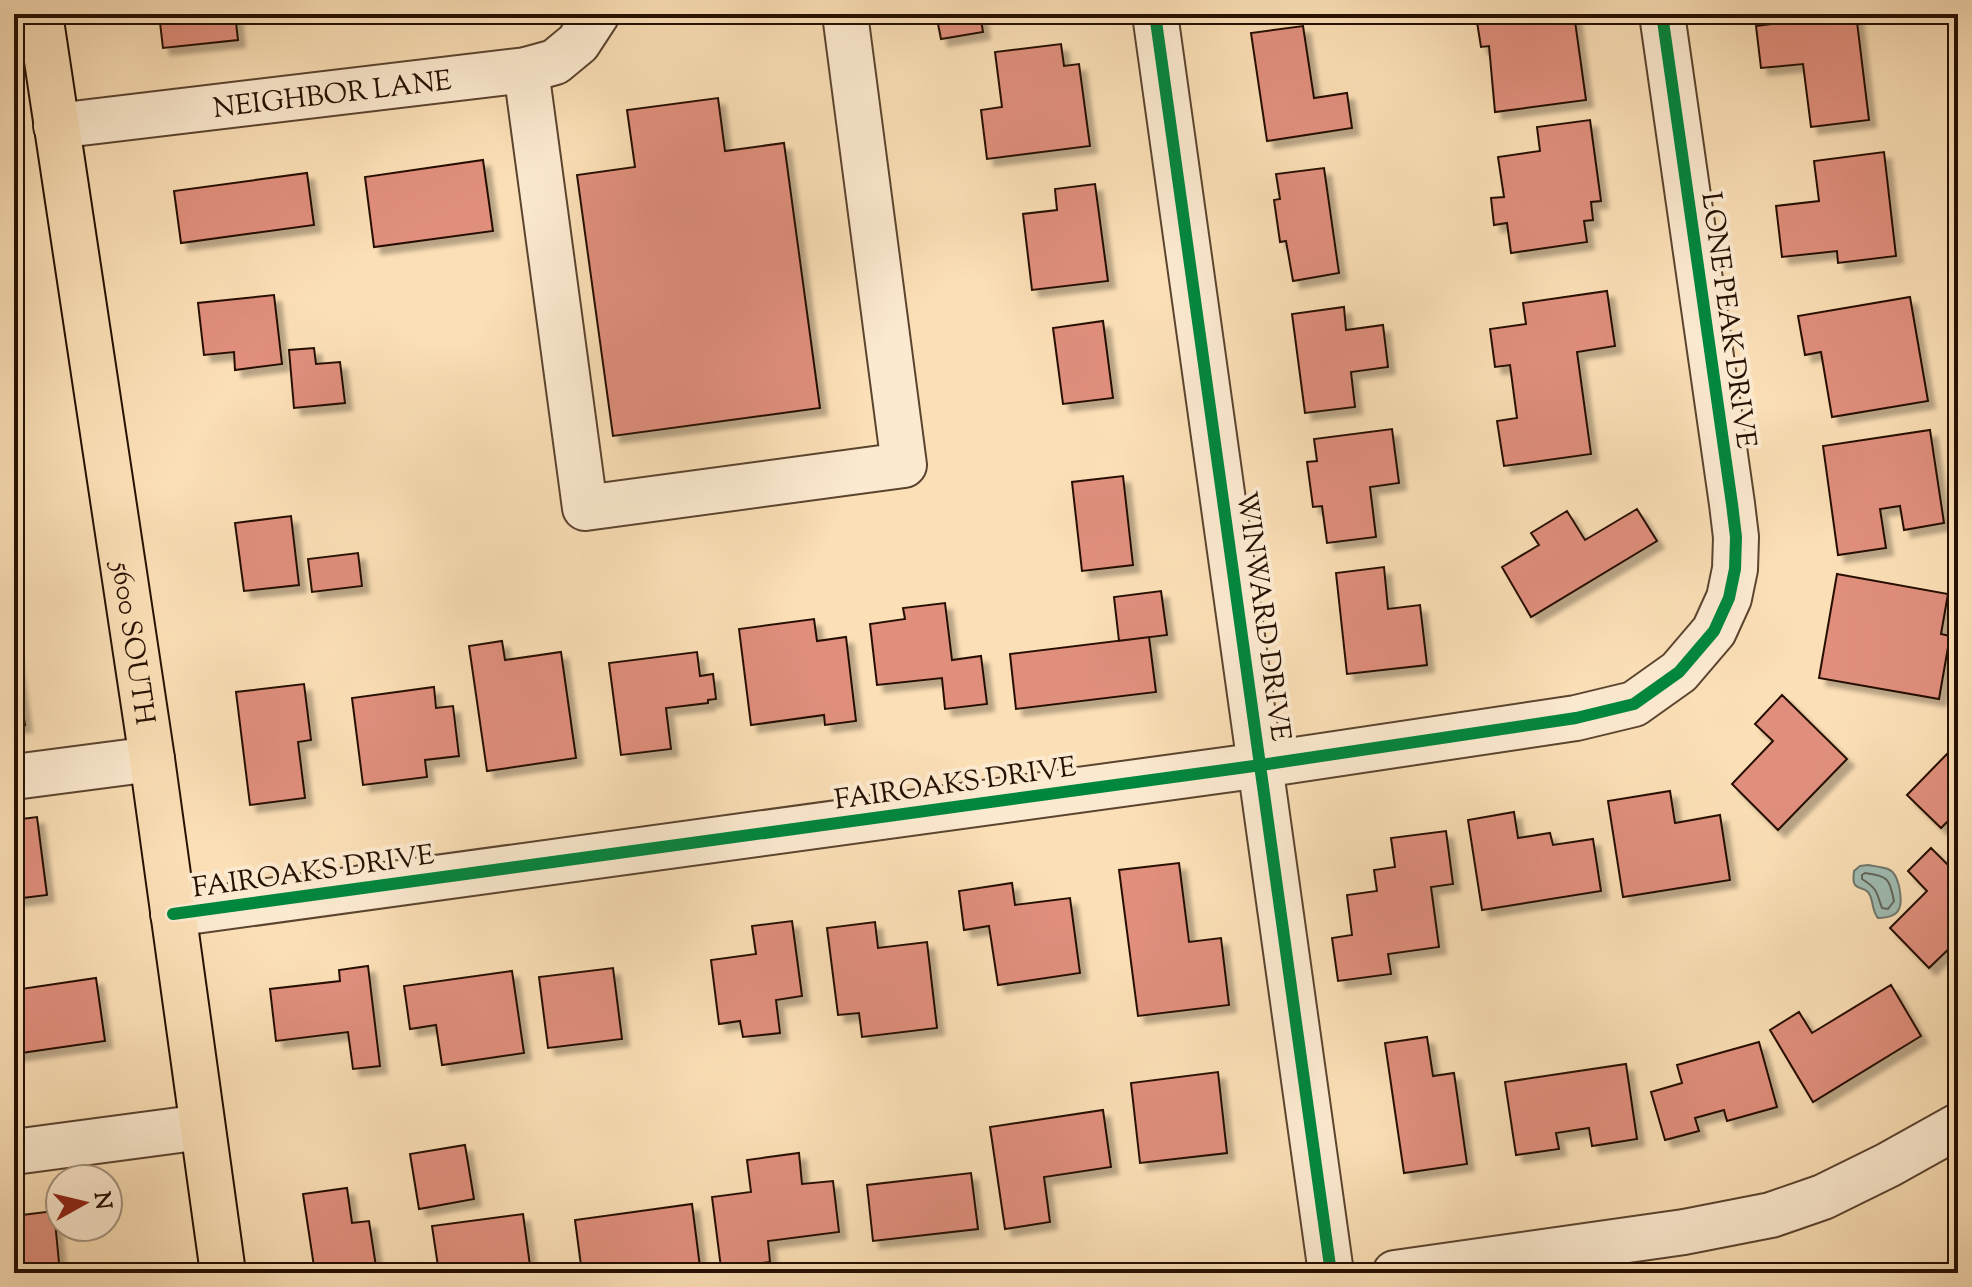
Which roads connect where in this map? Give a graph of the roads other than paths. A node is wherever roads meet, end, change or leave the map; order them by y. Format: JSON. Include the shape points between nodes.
{"nodes":[{"id":1,"x":40,"y":14,"type":"edge"},
{"id":2,"x":845,"y":14,"type":"edge"},
{"id":3,"x":1155,"y":14,"type":"edge"},
{"id":4,"x":1662,"y":14,"type":"edge"},
{"id":5,"x":594,"y":20,"type":"edge"},
{"id":6,"x":526,"y":70,"type":"junction"},
{"id":7,"x":56,"y":126,"type":"junction"},
{"id":8,"x":1714,"y":631,"type":"joint"},
{"id":9,"x":152,"y":759,"type":"junction"},
{"id":10,"x":1261,"y":765,"type":"junction"},
{"id":11,"x":14,"y":777,"type":"edge"},
{"id":12,"x":173,"y":914,"type":"junction"},
{"id":13,"x":1958,"y":1126,"type":"edge"},
{"id":14,"x":202,"y":1127,"type":"junction"},
{"id":15,"x":14,"y":1152,"type":"edge"},
{"id":16,"x":223,"y":1273,"type":"edge"},
{"id":17,"x":1331,"y":1273,"type":"edge"},
{"id":18,"x":1395,"y":1273,"type":"edge"}],
"edges":[{"from":1,"to":7,"type":"main road","name":"5600 SOUTH"},
{"from":2,"to":6,"type":"street","via":[[904,465],[585,508]]},
{"from":3,"to":10,"type":"street","name":"WINWARD DRIVE"},
{"from":4,"to":8,"type":"street","name":"LONE PEAK DRIVE","via":[[1736,537],[1729,598]]},
{"from":5,"to":6,"type":"street","name":"NEIGHBOR LANE","via":[[555,62]]},
{"from":6,"to":7,"type":"street","name":"NEIGHBOR LANE"},
{"from":7,"to":9,"type":"main road","name":"5600 SOUTH"},
{"from":8,"to":10,"type":"street","name":"FAIROAKS DRIVE","via":[[1679,672],[1634,704],[1576,718]]},
{"from":9,"to":11,"type":"street"},
{"from":9,"to":12,"type":"main road","name":"5600 SOUTH"},
{"from":10,"to":12,"type":"street","name":"FAIROAKS DRIVE"},
{"from":10,"to":17,"type":"street","name":"WINWARD DRIVE"},
{"from":12,"to":14,"type":"main road","name":"5600 SOUTH"},
{"from":13,"to":18,"type":"street","via":[[1823,1197],[1771,1215]]},
{"from":14,"to":15,"type":"street"},
{"from":14,"to":16,"type":"main road","name":"5600 SOUTH"}]}
